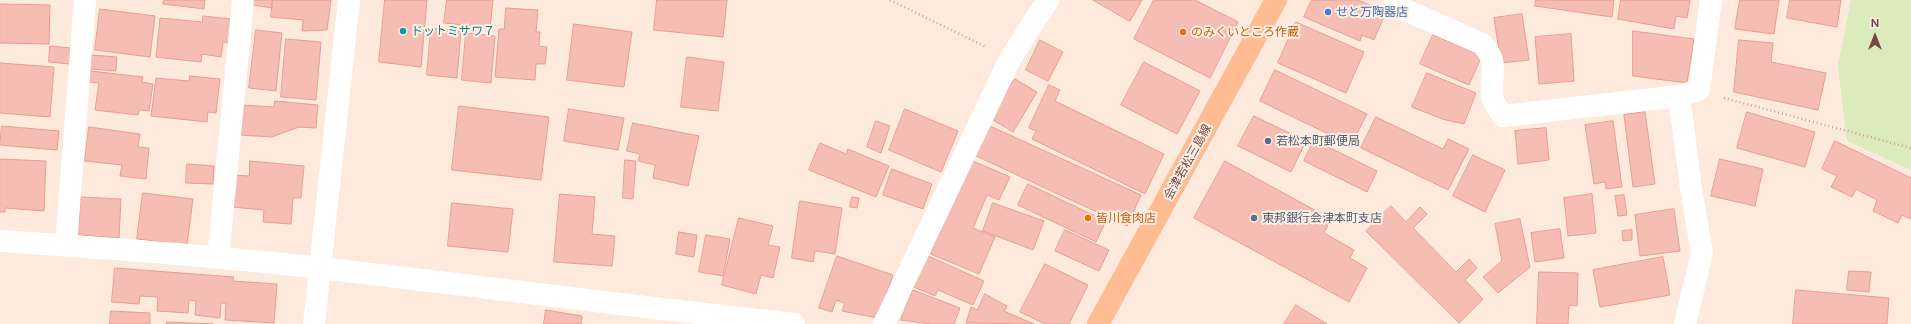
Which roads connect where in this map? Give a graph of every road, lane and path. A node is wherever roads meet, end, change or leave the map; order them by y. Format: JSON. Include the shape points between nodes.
{"nodes":[{"id":1,"x":85,"y":0,"type":"edge"},
{"id":2,"x":243,"y":0,"type":"edge"},
{"id":3,"x":349,"y":0,"type":"edge"},
{"id":4,"x":890,"y":0,"type":"edge"},
{"id":5,"x":1048,"y":0,"type":"edge"},
{"id":6,"x":1276,"y":0,"type":"edge"},
{"id":7,"x":1394,"y":0,"type":"edge"},
{"id":8,"x":1711,"y":0,"type":"edge"},
{"id":9,"x":1010,"y":59,"type":"junction"},
{"id":10,"x":1689,"y":93,"type":"junction"},
{"id":11,"x":1911,"y":148,"type":"edge"},
{"id":12,"x":0,"y":241,"type":"edge"},
{"id":13,"x":66,"y":245,"type":"junction"},
{"id":14,"x":218,"y":258,"type":"junction"},
{"id":15,"x":319,"y":268,"type":"junction"},
{"id":16,"x":314,"y":324,"type":"edge"},
{"id":17,"x":794,"y":324,"type":"edge"},
{"id":18,"x":884,"y":324,"type":"edge"},
{"id":19,"x":1098,"y":324,"type":"edge"},
{"id":20,"x":1685,"y":324,"type":"edge"}],
"edges":[{"from":1,"to":13,"type":"street"},
{"from":2,"to":14,"type":"street"},
{"from":3,"to":15,"type":"street"},
{"from":4,"to":9,"type":"path"},
{"from":5,"to":9,"type":"street"},
{"from":6,"to":19,"type":"main road","name":"会津若松三島線"},
{"from":7,"to":10,"type":"street","via":[[1401,8],[1482,44],[1490,53],[1494,68],[1492,99],[1503,116]]},
{"from":8,"to":10,"type":"street"},
{"from":9,"to":18,"type":"street"},
{"from":10,"to":11,"type":"path","via":[[1738,102]]},
{"from":10,"to":20,"type":"street","via":[[1691,189],[1702,253]]},
{"from":12,"to":13,"type":"street"},
{"from":13,"to":14,"type":"street"},
{"from":14,"to":15,"type":"street"},
{"from":15,"to":16,"type":"street"},
{"from":15,"to":17,"type":"street"}]}
